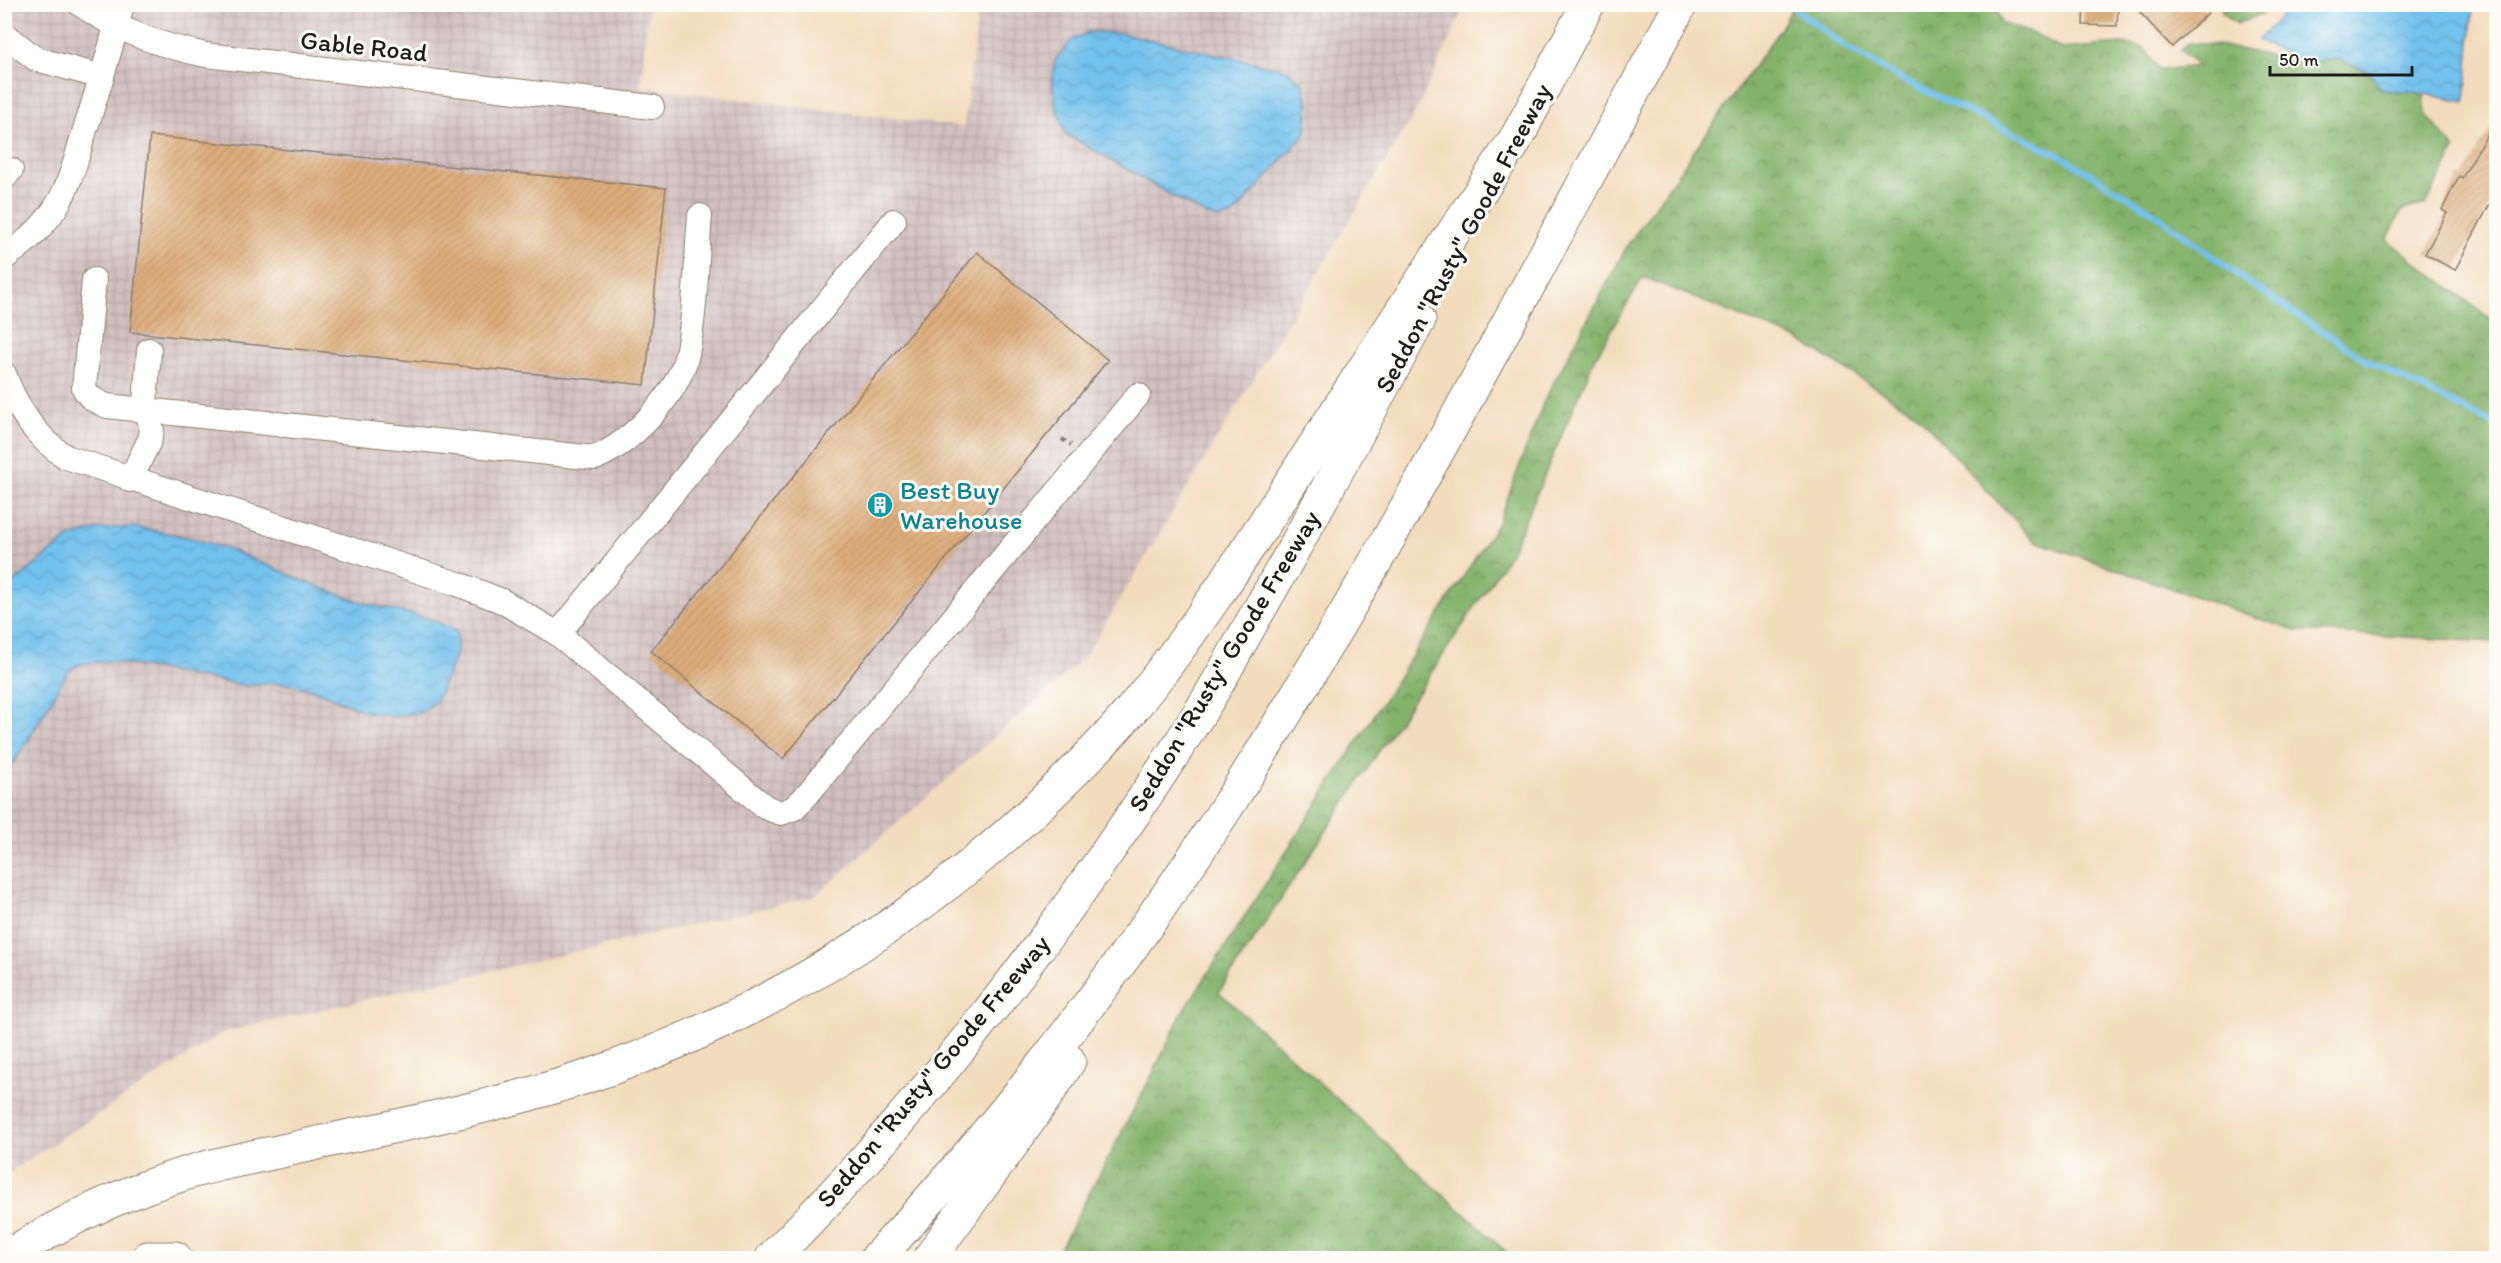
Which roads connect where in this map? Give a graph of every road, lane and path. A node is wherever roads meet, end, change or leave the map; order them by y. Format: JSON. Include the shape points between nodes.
{"nodes":[{"id":1,"x":80,"y":4,"type":"edge"},
{"id":2,"x":1588,"y":4,"type":"edge"},
{"id":3,"x":1681,"y":4,"type":"edge"},
{"id":4,"x":119,"y":16,"type":"edge"},
{"id":5,"x":4,"y":34,"type":"edge"},
{"id":6,"x":102,"y":77,"type":"junction"},
{"id":7,"x":652,"y":107,"type":"dead end"},
{"id":8,"x":1522,"y":129,"type":"junction"},
{"id":9,"x":700,"y":216,"type":"dead end"},
{"id":10,"x":894,"y":221,"type":"dead end"},
{"id":11,"x":4,"y":258,"type":"edge"},
{"id":12,"x":94,"y":280,"type":"dead end"},
{"id":13,"x":149,"y":350,"type":"dead end"},
{"id":14,"x":4,"y":374,"type":"edge"},
{"id":15,"x":1138,"y":395,"type":"dead end"},
{"id":16,"x":148,"y":412,"type":"junction"},
{"id":17,"x":130,"y":480,"type":"junction"},
{"id":18,"x":558,"y":634,"type":"junction"},
{"id":19,"x":1229,"y":804,"type":"junction"},
{"id":20,"x":5,"y":1258,"type":"edge"},
{"id":21,"x":148,"y":1258,"type":"edge"},
{"id":22,"x":175,"y":1258,"type":"edge"},
{"id":23,"x":772,"y":1258,"type":"edge"},
{"id":24,"x":878,"y":1258,"type":"edge"},
{"id":25,"x":930,"y":1258,"type":"edge"}],
"edges":[{"from":1,"to":4,"type":"street","name":"Gable Road"},
{"from":2,"to":8,"type":"highway","name":"Seddon \"Rusty\" Goode Freeway"},
{"from":3,"to":19,"type":"highway","via":[[1427,472]]},
{"from":4,"to":6,"type":"street"},
{"from":4,"to":7,"type":"street","name":"Gable Road","via":[[135,37],[206,56]]},
{"from":5,"to":6,"type":"street","via":[[36,59]]},
{"from":6,"to":11,"type":"street","via":[[58,203],[21,247]]},
{"from":8,"to":20,"type":"highway","via":[[1267,519],[1128,714],[1016,828],[908,915],[757,1005],[607,1070],[528,1095],[198,1170],[71,1218]]},
{"from":8,"to":23,"type":"highway","name":"Seddon \"Rusty\" Goode Freeway","via":[[1297,545],[1198,715],[1106,854],[1001,998],[897,1123]]},
{"from":9,"to":16,"type":"street","via":[[690,333],[680,376],[639,428],[624,442],[595,458]]},
{"from":10,"to":18,"type":"street"},
{"from":12,"to":16,"type":"street","via":[[84,388],[88,395],[107,406]]},
{"from":13,"to":16,"type":"street","via":[[144,395]]},
{"from":14,"to":17,"type":"street","via":[[21,412],[50,447],[66,457]]},
{"from":15,"to":18,"type":"street","via":[[794,808],[781,813],[765,807]]},
{"from":16,"to":17,"type":"street","via":[[150,439]]},
{"from":17,"to":18,"type":"street","via":[[458,584],[501,601]]},
{"from":19,"to":24,"type":"highway","via":[[1116,970],[1052,1053],[932,1200]]},
{"from":19,"to":25,"type":"highway","via":[[1038,1111]]},
{"from":21,"to":22,"type":"highway"}]}
